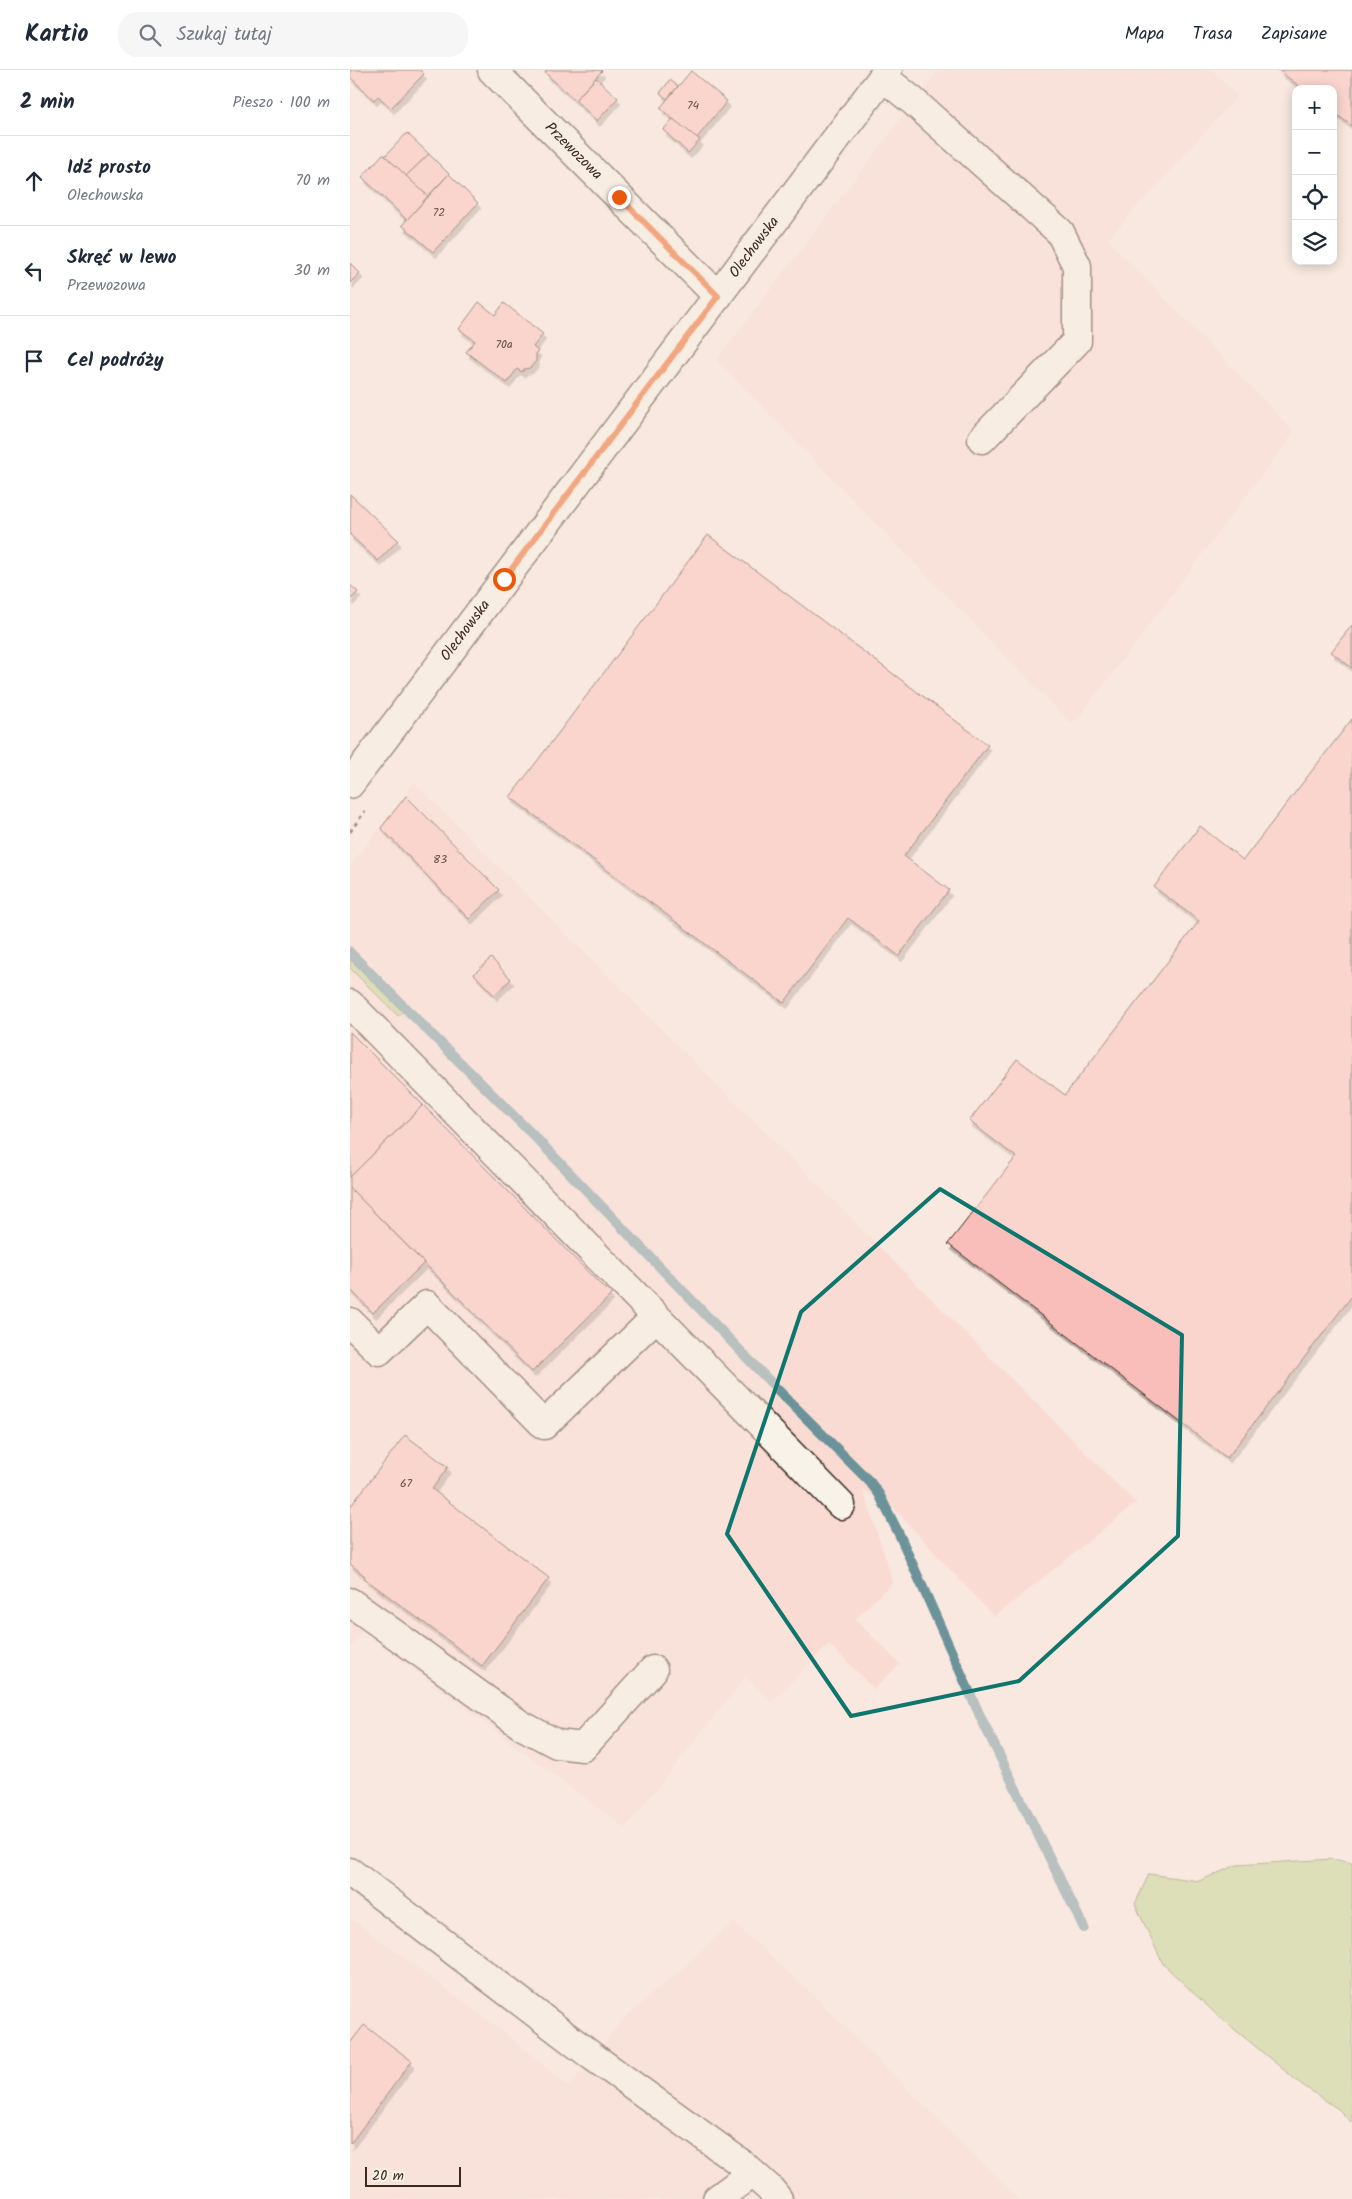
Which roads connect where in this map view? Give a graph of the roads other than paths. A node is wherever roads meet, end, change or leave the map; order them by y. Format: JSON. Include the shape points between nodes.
{"nodes":[{"id":1,"x":492,"y":70,"type":"edge"},
{"id":2,"x":885,"y":73,"type":"edge"},
{"id":3,"x":718,"y":296,"type":"junction"},
{"id":4,"x":982,"y":439,"type":"dead end"},
{"id":5,"x":350,"y":784,"type":"edge"},
{"id":6,"x":350,"y":1004,"type":"edge"},
{"id":7,"x":656,"y":1317,"type":"junction"},
{"id":8,"x":350,"y":1322,"type":"edge"},
{"id":9,"x":841,"y":1506,"type":"dead end"},
{"id":10,"x":350,"y":1602,"type":"edge"},
{"id":11,"x":653,"y":1670,"type":"dead end"},
{"id":12,"x":350,"y":1872,"type":"edge"},
{"id":13,"x":752,"y":2173,"type":"junction"},
{"id":14,"x":717,"y":2199,"type":"edge"},
{"id":15,"x":778,"y":2199,"type":"edge"}],
"edges":[{"from":1,"to":3,"type":"street","name":"Przewozowa"},
{"from":2,"to":3,"type":"street","name":"Olechowska"},
{"from":2,"to":4,"type":"street","via":[[1060,232],[1076,266],[1077,341]]},
{"from":3,"to":5,"type":"street","name":"Olechowska"},
{"from":6,"to":7,"type":"street"},
{"from":7,"to":8,"type":"street","via":[[544,1425],[427,1306],[379,1352]]},
{"from":7,"to":9,"type":"street"},
{"from":10,"to":11,"type":"street","via":[[521,1725],[557,1744],[583,1747]]},
{"from":12,"to":13,"type":"street"},
{"from":13,"to":14,"type":"street"},
{"from":13,"to":15,"type":"street"}]}
